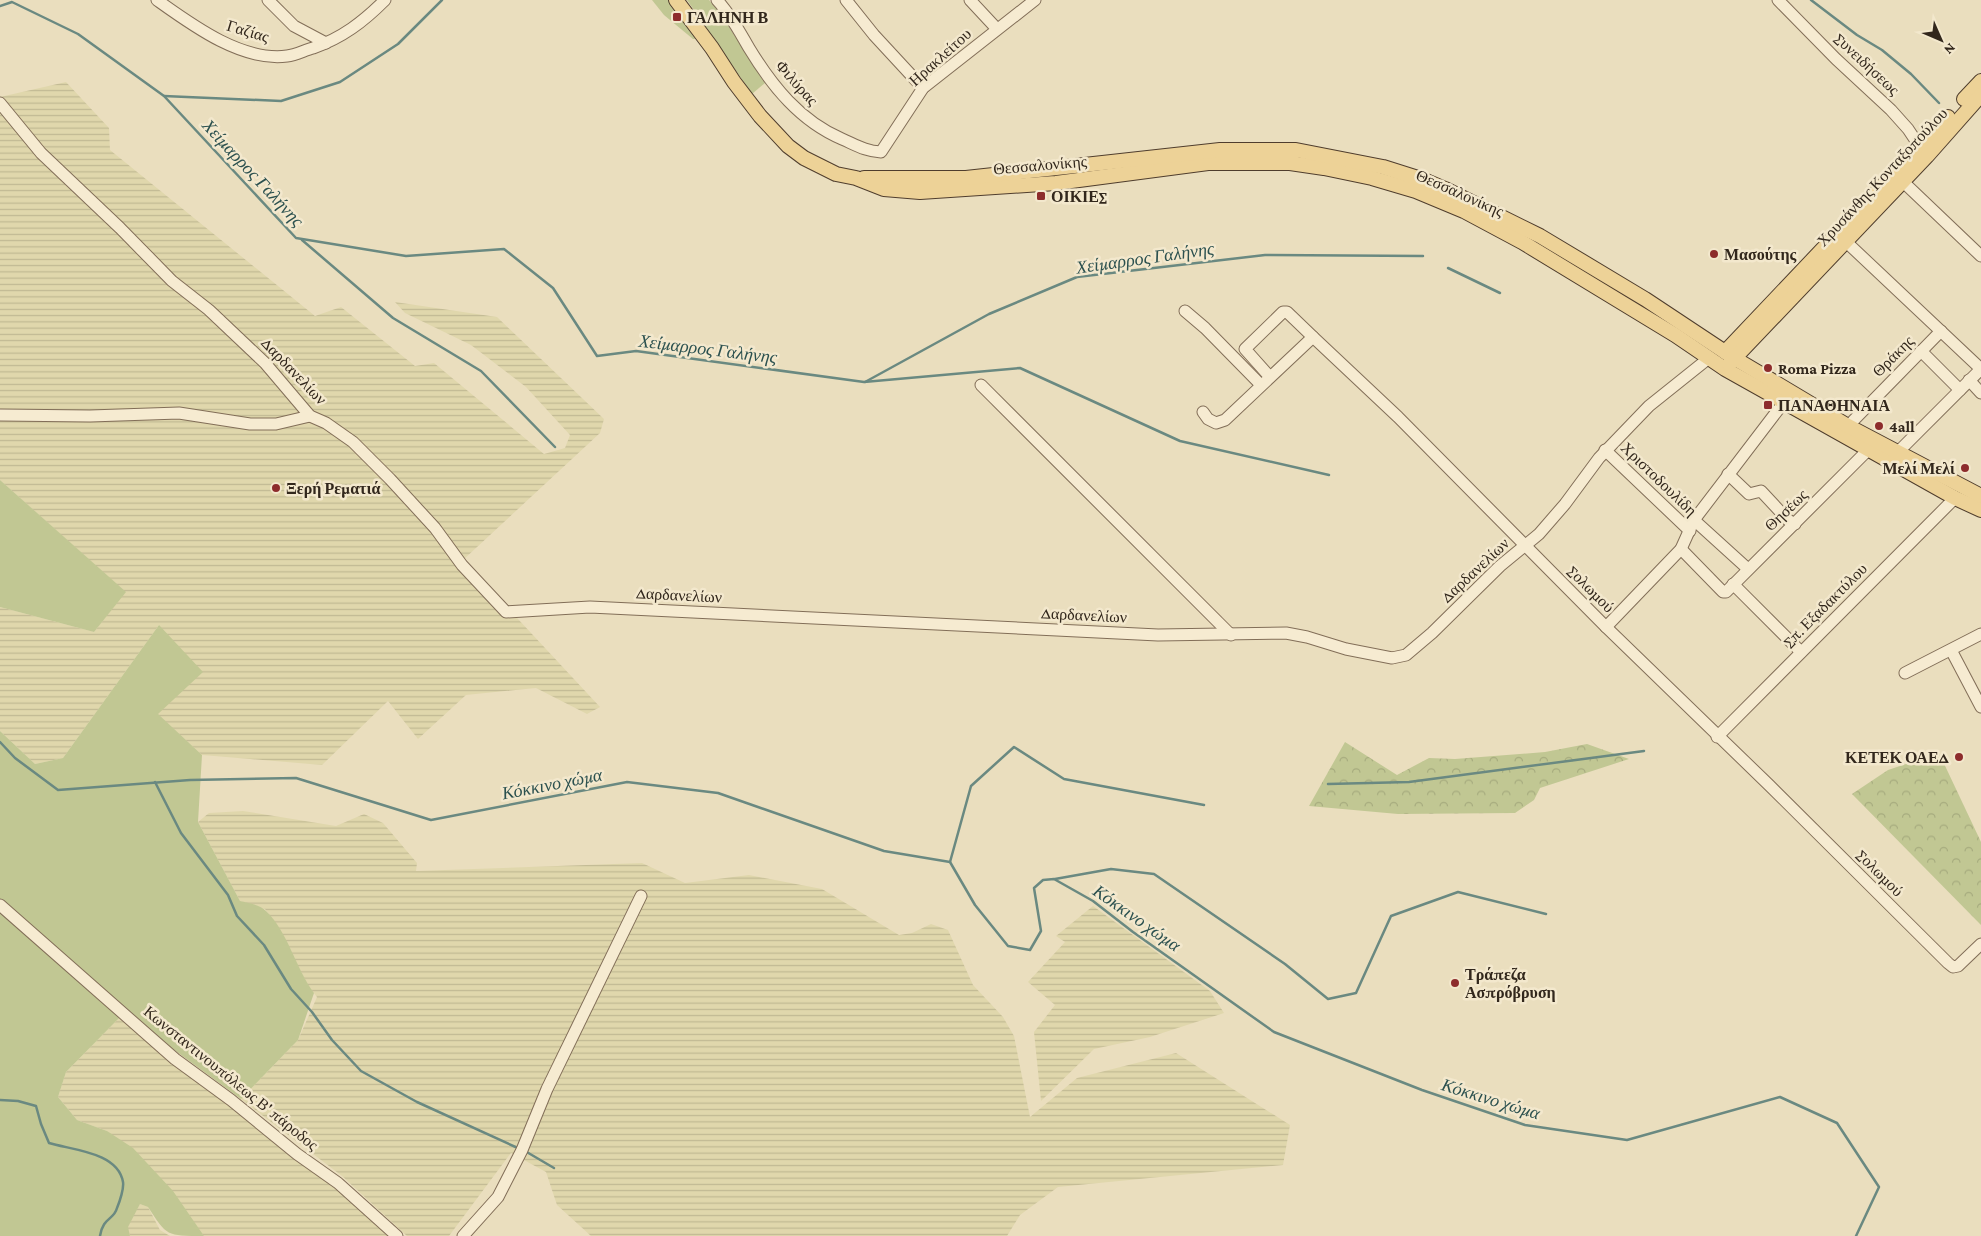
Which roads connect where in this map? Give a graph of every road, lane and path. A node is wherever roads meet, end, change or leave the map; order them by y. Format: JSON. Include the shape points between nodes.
{"nodes":[{"id":1,"x":158,"y":0,"type":"edge"},
{"id":2,"x":268,"y":0,"type":"edge"},
{"id":3,"x":385,"y":0,"type":"edge"},
{"id":4,"x":676,"y":0,"type":"edge"},
{"id":5,"x":718,"y":0,"type":"edge"},
{"id":6,"x":728,"y":0,"type":"edge"},
{"id":7,"x":846,"y":0,"type":"edge"},
{"id":8,"x":970,"y":0,"type":"edge"},
{"id":9,"x":1035,"y":0,"type":"edge"},
{"id":10,"x":1778,"y":0,"type":"edge"},
{"id":11,"x":730,"y":14,"type":"junction"},
{"id":12,"x":997,"y":28,"type":"junction"},
{"id":13,"x":326,"y":43,"type":"junction"},
{"id":14,"x":1981,"y":81,"type":"edge"},
{"id":15,"x":923,"y":88,"type":"junction"},
{"id":16,"x":1981,"y":94,"type":"edge"},
{"id":17,"x":0,"y":103,"type":"edge"},
{"id":18,"x":881,"y":152,"type":"joint"},
{"id":19,"x":1924,"y":152,"type":"junction"},
{"id":20,"x":1899,"y":178,"type":"junction"},
{"id":21,"x":1842,"y":238,"type":"junction"},
{"id":22,"x":1981,"y":256,"type":"edge"},
{"id":23,"x":1185,"y":311,"type":"dead end"},
{"id":24,"x":1941,"y":331,"type":"junction"},
{"id":25,"x":1313,"y":337,"type":"junction"},
{"id":26,"x":1921,"y":351,"type":"junction"},
{"id":27,"x":1722,"y":357,"type":"junction"},
{"id":28,"x":1981,"y":369,"type":"edge"},
{"id":29,"x":1969,"y":380,"type":"junction"},
{"id":30,"x":1265,"y":381,"type":"junction"},
{"id":31,"x":981,"y":385,"type":"dead end"},
{"id":32,"x":1960,"y":390,"type":"junction"},
{"id":33,"x":1981,"y":393,"type":"edge"},
{"id":34,"x":1784,"y":402,"type":"junction"},
{"id":35,"x":1203,"y":412,"type":"dead end"},
{"id":36,"x":0,"y":415,"type":"edge"},
{"id":37,"x":310,"y":416,"type":"junction"},
{"id":38,"x":1848,"y":426,"type":"junction"},
{"id":39,"x":1869,"y":449,"type":"junction"},
{"id":40,"x":1605,"y":450,"type":"junction"},
{"id":41,"x":1898,"y":452,"type":"junction"},
{"id":42,"x":1728,"y":474,"type":"junction"},
{"id":43,"x":1981,"y":496,"type":"edge"},
{"id":44,"x":1955,"y":498,"type":"junction"},
{"id":45,"x":1981,"y":510,"type":"edge"},
{"id":46,"x":1694,"y":520,"type":"junction"},
{"id":47,"x":1795,"y":524,"type":"junction"},
{"id":48,"x":1690,"y":531,"type":"junction"},
{"id":49,"x":1525,"y":545,"type":"junction"},
{"id":50,"x":1681,"y":549,"type":"junction"},
{"id":51,"x":1748,"y":569,"type":"junction"},
{"id":52,"x":1733,"y":584,"type":"junction"},
{"id":53,"x":1606,"y":627,"type":"junction"},
{"id":54,"x":1981,"y":634,"type":"edge"},
{"id":55,"x":1231,"y":635,"type":"junction"},
{"id":56,"x":1951,"y":650,"type":"junction"},
{"id":57,"x":1801,"y":652,"type":"junction"},
{"id":58,"x":1904,"y":673,"type":"dead end"},
{"id":59,"x":1981,"y":707,"type":"edge"},
{"id":60,"x":1718,"y":736,"type":"junction"},
{"id":61,"x":641,"y":896,"type":"dead end"},
{"id":62,"x":0,"y":905,"type":"edge"},
{"id":63,"x":1981,"y":944,"type":"edge"},
{"id":64,"x":397,"y":1236,"type":"edge"},
{"id":65,"x":464,"y":1236,"type":"edge"}],
"edges":[{"from":1,"to":13,"type":"street","name":"Γαζίας","via":[[234,48],[260,55],[287,56]]},
{"from":2,"to":13,"type":"street","via":[[294,26]]},
{"from":3,"to":13,"type":"street","name":"Γαζίας","via":[[366,19]]},
{"from":4,"to":27,"type":"main road","name":"Θεσσαλονίκης","via":[[747,100],[788,146],[836,174],[856,178],[966,178],[1220,150],[1296,150],[1338,157],[1424,180],[1505,217],[1645,299]]},
{"from":5,"to":11,"type":"street","name":"Φιλύρας"},
{"from":6,"to":11,"type":"street"},
{"from":7,"to":15,"type":"street"},
{"from":8,"to":12,"type":"street"},
{"from":9,"to":12,"type":"street","name":"Ηρακλείτου"},
{"from":10,"to":19,"type":"street","name":"Συνειδήσεως","via":[[1891,110]]},
{"from":11,"to":18,"type":"street","name":"Φιλύρας","via":[[758,63],[796,110],[830,134],[867,151]]},
{"from":12,"to":15,"type":"street","name":"Ηρακλείτου"},
{"from":14,"to":19,"type":"main road","name":"Χρυσάνθης Κονταξοπούλου"},
{"from":15,"to":18,"type":"street","name":"Ηρακλείτου"},
{"from":16,"to":19,"type":"main road","name":"Χρυσάνθης Κονταξοπούλου"},
{"from":17,"to":37,"type":"street","name":"Δαρδανελίων","via":[[40,153],[114,221],[172,281],[265,362]]},
{"from":19,"to":20,"type":"main road","name":"Χρυσάνθης Κονταξοπούλου"},
{"from":20,"to":21,"type":"main road","name":"Χρυσάνθης Κονταξοπούλου"},
{"from":20,"to":22,"type":"street"},
{"from":21,"to":24,"type":"street"},
{"from":21,"to":27,"type":"main road","name":"Χρυσάνθης Κονταξοπούλου"},
{"from":23,"to":30,"type":"street"},
{"from":24,"to":26,"type":"street","name":"Θράκης"},
{"from":24,"to":28,"type":"street"},
{"from":25,"to":30,"type":"street"},
{"from":25,"to":30,"type":"street","name":"Σολωμού","via":[[1285,311],[1277,318],[1245,350]]},
{"from":25,"to":49,"type":"street","name":"Σολωμού"},
{"from":26,"to":32,"type":"street"},
{"from":26,"to":38,"type":"street","name":"Θράκης"},
{"from":27,"to":34,"type":"main road","name":"Θεσσαλονίκης"},
{"from":27,"to":38,"type":"main road","name":"Θεσσαλονίκης"},
{"from":27,"to":40,"type":"street","name":"Χρυσάνθης Κονταξοπούλου","via":[[1657,398]]},
{"from":28,"to":29,"type":"street"},
{"from":29,"to":32,"type":"street"},
{"from":29,"to":33,"type":"street"},
{"from":30,"to":35,"type":"street","via":[[1225,420],[1216,423]]},
{"from":31,"to":55,"type":"street"},
{"from":32,"to":41,"type":"street"},
{"from":34,"to":39,"type":"main road","name":"Θεσσαλονίκης"},
{"from":34,"to":42,"type":"street"},
{"from":36,"to":37,"type":"street","via":[[179,413],[259,424],[276,424]]},
{"from":37,"to":55,"type":"street","name":"Δαρδανελίων","via":[[326,422],[359,448],[435,528],[462,565],[506,612],[590,607],[1158,636]]},
{"from":38,"to":41,"type":"main road","name":"Θεσσαλονίκης"},
{"from":39,"to":44,"type":"main road","name":"Θεσσαλονίκης"},
{"from":39,"to":47,"type":"street","name":"Θησέως"},
{"from":40,"to":48,"type":"street","name":"Χριστοδουλίδη"},
{"from":40,"to":49,"type":"street","name":"Χρυσάνθης Κονταξοπούλου","via":[[1554,518]]},
{"from":41,"to":43,"type":"main road","name":"Θεσσαλονίκης"},
{"from":42,"to":46,"type":"street"},
{"from":42,"to":47,"type":"street","via":[[1748,494],[1761,491]]},
{"from":44,"to":45,"type":"main road","name":"Θεσσαλονίκης"},
{"from":44,"to":57,"type":"street","name":"Σπ. Εξαδακτύλου"},
{"from":46,"to":48,"type":"street"},
{"from":46,"to":51,"type":"street"},
{"from":47,"to":51,"type":"street","name":"Θησέως"},
{"from":48,"to":50,"type":"street"},
{"from":49,"to":53,"type":"street","name":"Σολωμού"},
{"from":49,"to":55,"type":"street","name":"Δαρδανελίων","via":[[1406,655],[1392,658],[1286,633]]},
{"from":50,"to":52,"type":"street","name":"Θησέως","via":[[1724,593]]},
{"from":50,"to":53,"type":"street"},
{"from":51,"to":52,"type":"street","name":"Θησέως"},
{"from":52,"to":57,"type":"street"},
{"from":53,"to":60,"type":"street","name":"Σολωμού"},
{"from":54,"to":56,"type":"street"},
{"from":56,"to":58,"type":"street"},
{"from":56,"to":59,"type":"street"},
{"from":57,"to":60,"type":"street","name":"Σπ. Εξαδακτύλου"},
{"from":60,"to":63,"type":"street","name":"Σολωμού","via":[[1953,967]]},
{"from":61,"to":65,"type":"street","via":[[498,1197]]},
{"from":62,"to":64,"type":"street","name":"Κωνσταντινουπόλεως Β' πάροδος","via":[[175,1059],[338,1183]]}]}
